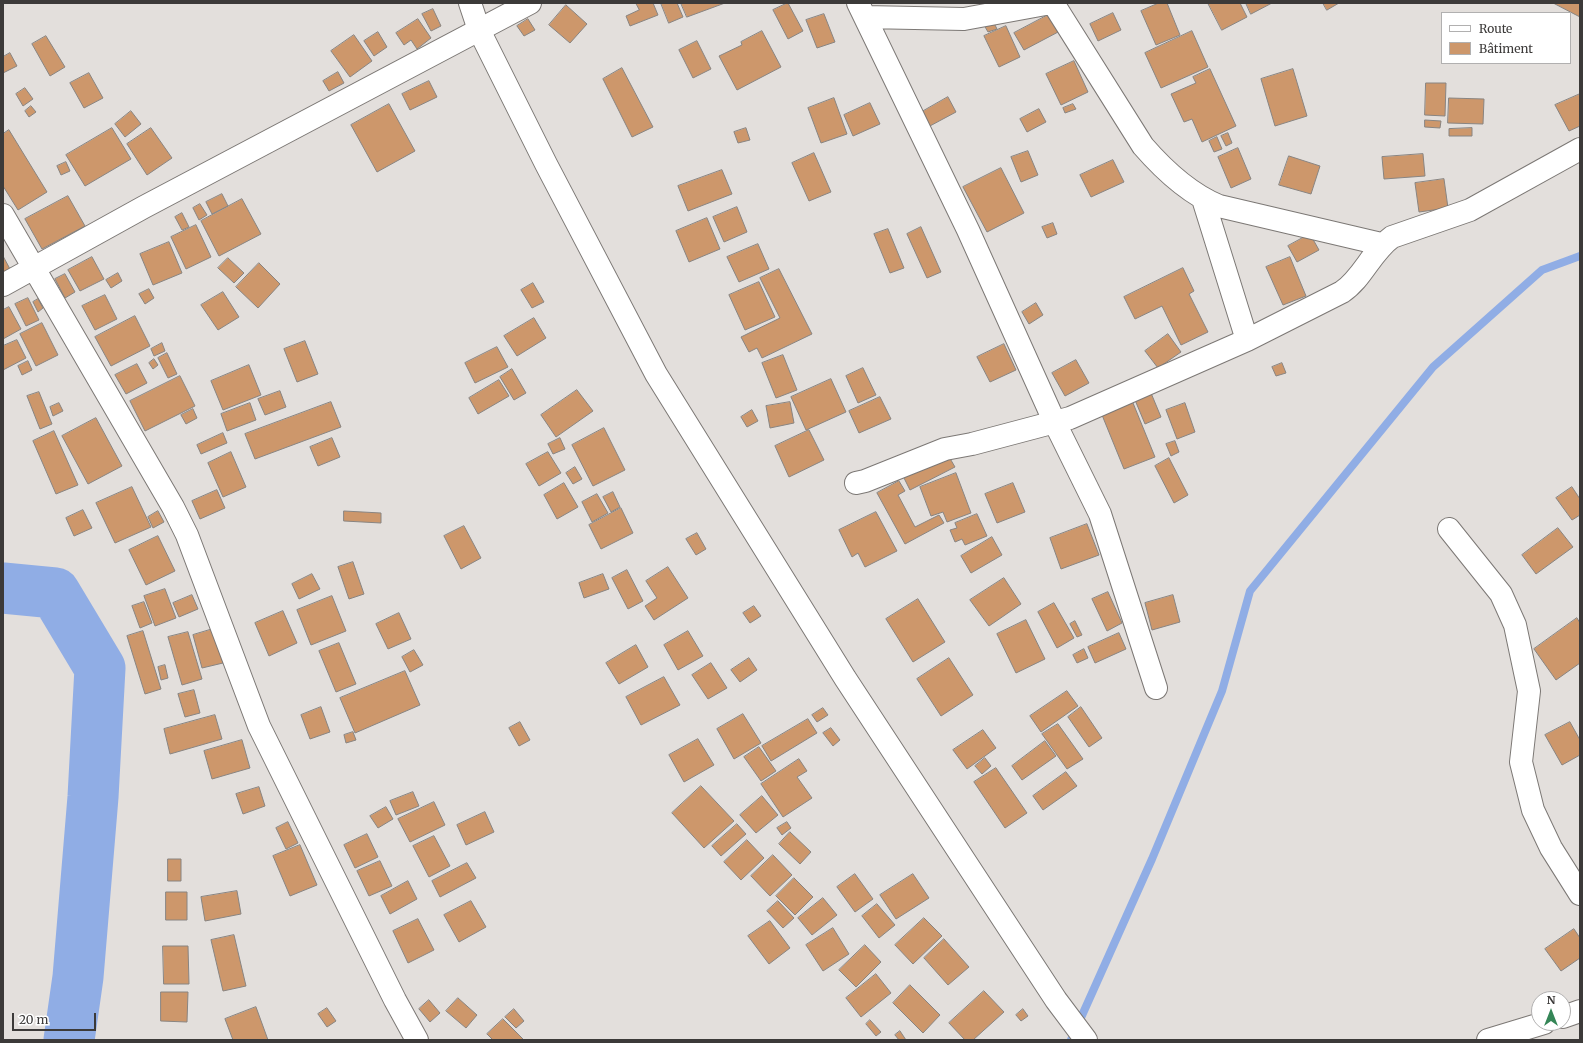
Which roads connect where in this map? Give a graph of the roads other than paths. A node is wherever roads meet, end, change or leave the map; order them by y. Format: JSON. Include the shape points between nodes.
{"nodes":[{"id":1,"x":470,"y":3,"type":"edge"},
{"id":2,"x":530,"y":3,"type":"edge"},
{"id":3,"x":1052,"y":3,"type":"edge"},
{"id":4,"x":862,"y":10,"type":"edge"},
{"id":5,"x":479,"y":30,"type":"junction"},
{"id":6,"x":1580,"y":149,"type":"edge"},
{"id":7,"x":1203,"y":199,"type":"junction"},
{"id":8,"x":3,"y":216,"type":"edge"},
{"id":9,"x":1381,"y":244,"type":"junction"},
{"id":10,"x":34,"y":267,"type":"junction"},
{"id":11,"x":3,"y":284,"type":"edge"},
{"id":12,"x":1247,"y":340,"type":"junction"},
{"id":13,"x":1055,"y":423,"type":"junction"},
{"id":14,"x":856,"y":483,"type":"dead end"},
{"id":15,"x":1449,"y":530,"type":"dead end"},
{"id":16,"x":1156,"y":688,"type":"dead end"},
{"id":17,"x":1580,"y":894,"type":"edge"},
{"id":18,"x":1531,"y":1027,"type":"edge"},
{"id":19,"x":417,"y":1040,"type":"edge"},
{"id":20,"x":1086,"y":1040,"type":"edge"},
{"id":21,"x":1488,"y":1040,"type":"edge"}],
"edges":[{"from":1,"to":5,"type":"street"},
{"from":2,"to":5,"type":"street"},
{"from":3,"to":4,"type":"street","via":[[964,19]]},
{"from":3,"to":7,"type":"street","via":[[1143,146]]},
{"from":4,"to":13,"type":"street","via":[[968,230]]},
{"from":5,"to":10,"type":"street"},
{"from":5,"to":20,"type":"street","via":[[656,374],[845,678],[1056,1000]]},
{"from":6,"to":9,"type":"street","via":[[1479,206],[1392,237]]},
{"from":7,"to":9,"type":"street","via":[[1219,206]]},
{"from":7,"to":12,"type":"street"},
{"from":8,"to":10,"type":"street"},
{"from":9,"to":12,"type":"street","via":[[1354,284]]},
{"from":10,"to":11,"type":"street"},
{"from":10,"to":19,"type":"street","via":[[173,507],[258,726],[394,1000]]},
{"from":12,"to":13,"type":"street"},
{"from":13,"to":14,"type":"street","via":[[945,449]]},
{"from":13,"to":16,"type":"street","via":[[1100,514]]},
{"from":15,"to":17,"type":"street","via":[[1500,594],[1515,625],[1529,691],[1521,762],[1536,816],[1551,848]]},
{"from":18,"to":21,"type":"street"}]}
